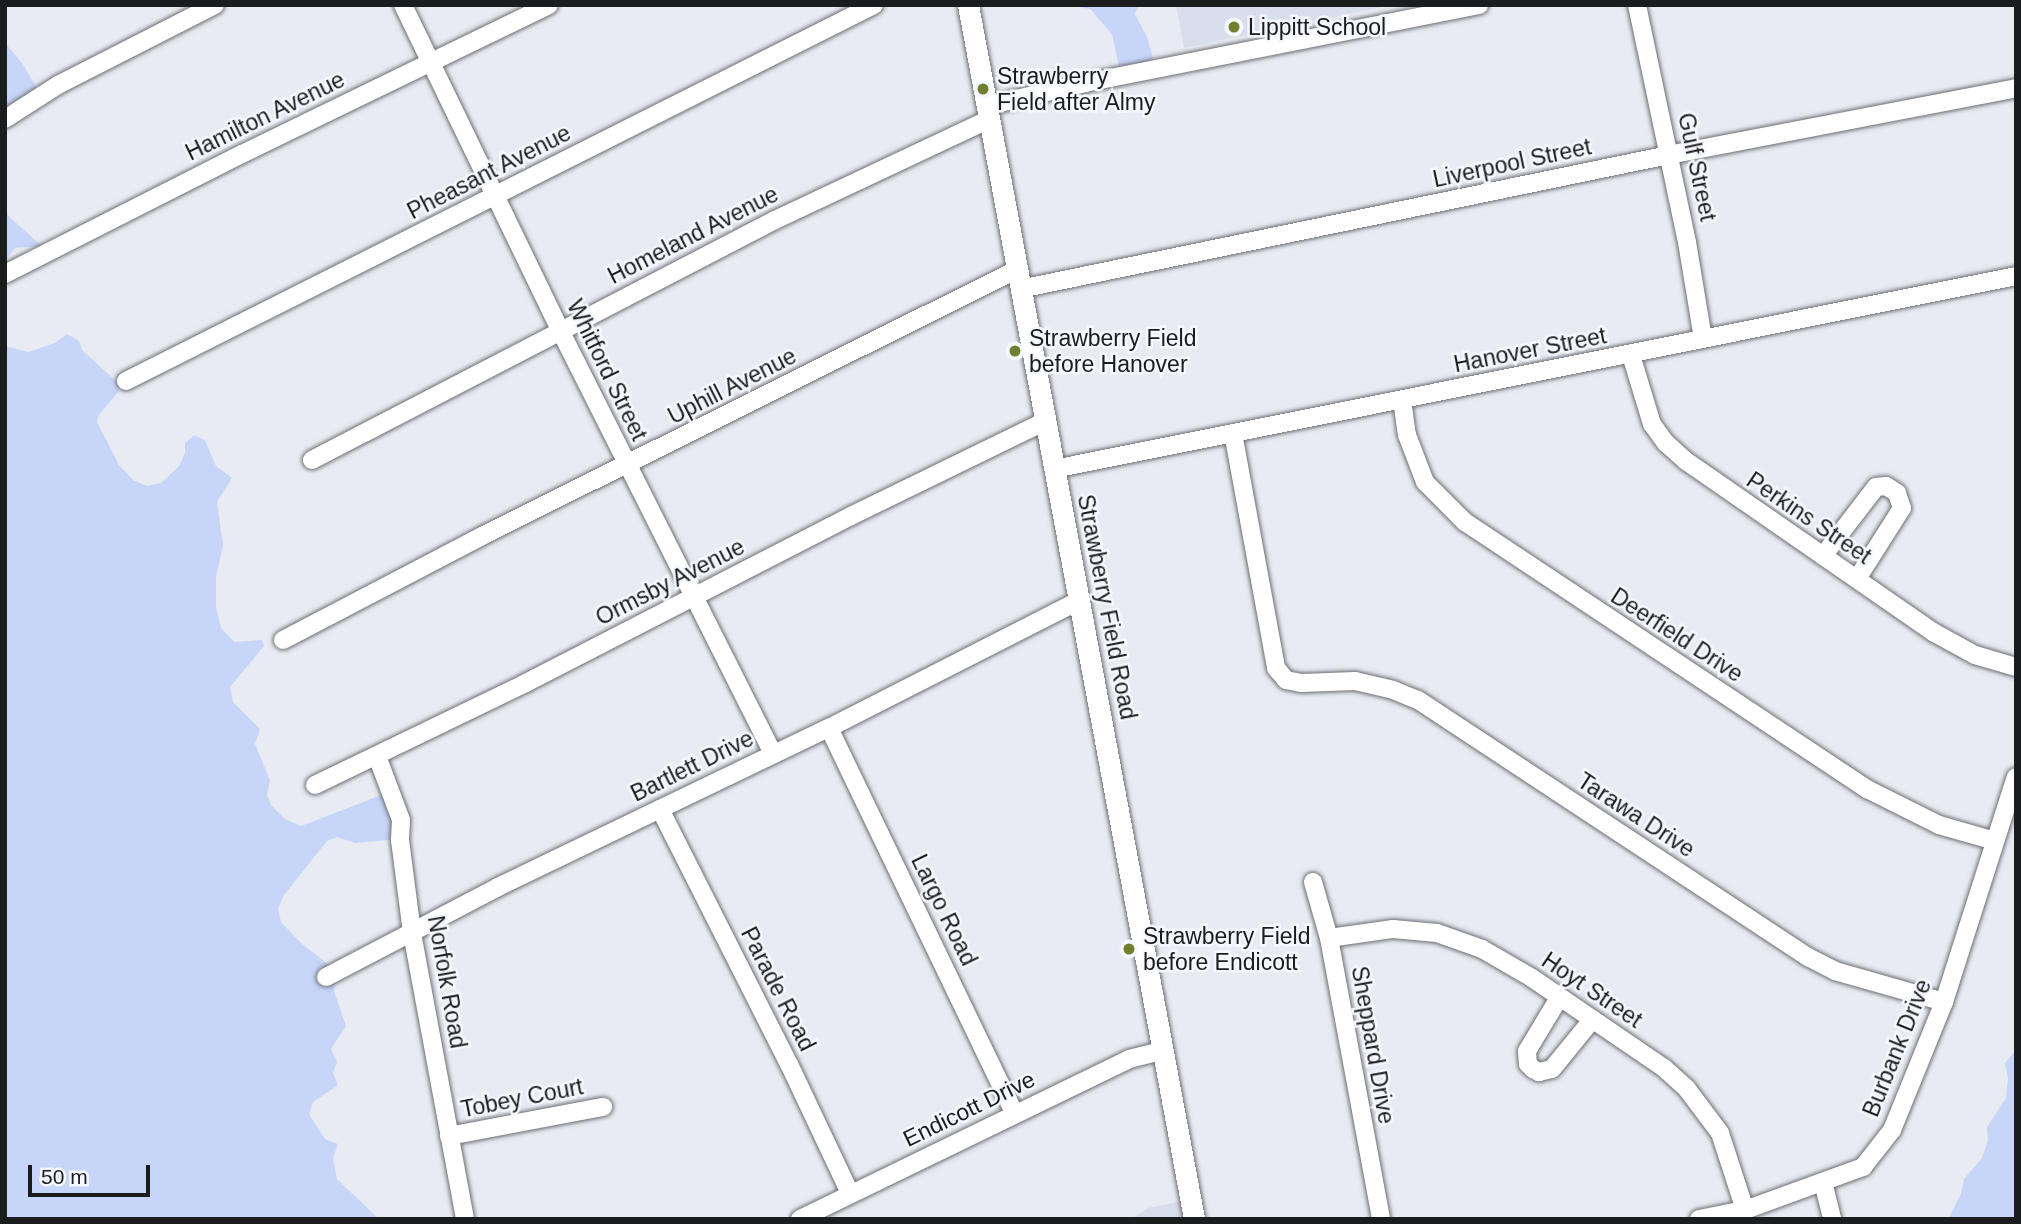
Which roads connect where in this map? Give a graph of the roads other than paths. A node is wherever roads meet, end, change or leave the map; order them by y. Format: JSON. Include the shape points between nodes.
{"nodes":[{"id":1,"x":215,"y":5,"type":"edge"},
{"id":2,"x":403,"y":5,"type":"edge"},
{"id":3,"x":549,"y":5,"type":"edge"},
{"id":4,"x":874,"y":5,"type":"edge"},
{"id":5,"x":968,"y":5,"type":"edge"},
{"id":6,"x":1479,"y":5,"type":"edge"},
{"id":7,"x":1637,"y":5,"type":"edge"},
{"id":8,"x":430,"y":64,"type":"junction"},
{"id":9,"x":2016,"y":88,"type":"edge"},
{"id":10,"x":988,"y":112,"type":"junction"},
{"id":11,"x":5,"y":119,"type":"edge"},
{"id":12,"x":1669,"y":155,"type":"junction"},
{"id":13,"x":495,"y":196,"type":"junction"},
{"id":14,"x":5,"y":274,"type":"edge"},
{"id":15,"x":2016,"y":276,"type":"edge"},
{"id":16,"x":1018,"y":279,"type":"junction"},
{"id":17,"x":561,"y":332,"type":"junction"},
{"id":18,"x":1703,"y":339,"type":"junction"},
{"id":19,"x":1631,"y":355,"type":"junction"},
{"id":20,"x":126,"y":381,"type":"dead end"},
{"id":21,"x":1402,"y":400,"type":"junction"},
{"id":22,"x":1045,"y":421,"type":"junction"},
{"id":23,"x":1233,"y":433,"type":"junction"},
{"id":24,"x":312,"y":460,"type":"dead end"},
{"id":25,"x":628,"y":466,"type":"junction"},
{"id":26,"x":1054,"y":469,"type":"junction"},
{"id":27,"x":1823,"y":556,"type":"junction"},
{"id":28,"x":1857,"y":579,"type":"junction"},
{"id":29,"x":693,"y":598,"type":"junction"},
{"id":30,"x":1080,"y":600,"type":"junction"},
{"id":31,"x":283,"y":640,"type":"dead end"},
{"id":32,"x":2016,"y":667,"type":"edge"},
{"id":33,"x":829,"y":728,"type":"junction"},
{"id":34,"x":773,"y":754,"type":"junction"},
{"id":35,"x":377,"y":756,"type":"junction"},
{"id":36,"x":2016,"y":776,"type":"edge"},
{"id":37,"x":316,"y":785,"type":"dead end"},
{"id":38,"x":660,"y":809,"type":"junction"},
{"id":39,"x":1995,"y":841,"type":"junction"},
{"id":40,"x":1313,"y":882,"type":"dead end"},
{"id":41,"x":412,"y":933,"type":"junction"},
{"id":42,"x":1329,"y":938,"type":"junction"},
{"id":43,"x":326,"y":977,"type":"dead end"},
{"id":44,"x":1559,"y":999,"type":"junction"},
{"id":45,"x":1944,"y":1002,"type":"junction"},
{"id":46,"x":1592,"y":1020,"type":"junction"},
{"id":47,"x":1162,"y":1051,"type":"junction"},
{"id":48,"x":603,"y":1107,"type":"dead end"},
{"id":49,"x":1014,"y":1113,"type":"junction"},
{"id":50,"x":449,"y":1136,"type":"junction"},
{"id":51,"x":1823,"y":1182,"type":"junction"},
{"id":52,"x":850,"y":1194,"type":"junction"},
{"id":53,"x":1745,"y":1210,"type":"junction"},
{"id":54,"x":465,"y":1219,"type":"edge"},
{"id":55,"x":800,"y":1219,"type":"edge"},
{"id":56,"x":1194,"y":1219,"type":"edge"},
{"id":57,"x":1381,"y":1219,"type":"edge"},
{"id":58,"x":1699,"y":1219,"type":"edge"},
{"id":59,"x":1832,"y":1219,"type":"edge"}],
"edges":[{"from":1,"to":11,"type":"street","via":[[58,85]]},
{"from":2,"to":8,"type":"street","name":"Whitford Street"},
{"from":3,"to":8,"type":"street","name":"Hamilton Avenue"},
{"from":4,"to":13,"type":"street","name":"Pheasant Avenue"},
{"from":5,"to":10,"type":"street","name":"Strawberry Field Road"},
{"from":6,"to":10,"type":"street","name":"Homeland Avenue","via":[[1111,77]]},
{"from":7,"to":12,"type":"street","name":"Gulf Street"},
{"from":8,"to":13,"type":"street","name":"Whitford Street"},
{"from":8,"to":14,"type":"street","name":"Hamilton Avenue"},
{"from":9,"to":12,"type":"street","name":"Liverpool Street"},
{"from":10,"to":16,"type":"street","name":"Strawberry Field Road"},
{"from":10,"to":17,"type":"street","name":"Homeland Avenue"},
{"from":12,"to":16,"type":"street","name":"Liverpool Street"},
{"from":12,"to":18,"type":"street","name":"Gulf Street"},
{"from":13,"to":17,"type":"street","name":"Whitford Street"},
{"from":13,"to":20,"type":"street","name":"Pheasant Avenue"},
{"from":15,"to":18,"type":"street","name":"Hanover Street"},
{"from":16,"to":22,"type":"street","name":"Strawberry Field Road"},
{"from":16,"to":25,"type":"street","name":"Uphill Avenue"},
{"from":17,"to":24,"type":"street","name":"Homeland Avenue"},
{"from":17,"to":25,"type":"street","name":"Whitford Street"},
{"from":18,"to":19,"type":"street","name":"Hanover Street"},
{"from":19,"to":21,"type":"street","name":"Hanover Street"},
{"from":19,"to":27,"type":"street","name":"Perkins Street","via":[[1651,424],[1665,443],[1717,485]]},
{"from":21,"to":23,"type":"street","name":"Hanover Street"},
{"from":21,"to":39,"type":"street","name":"Deerfield Drive","via":[[1407,435],[1425,482],[1465,522],[1875,794],[1939,825]]},
{"from":22,"to":26,"type":"street","name":"Strawberry Field Road"},
{"from":22,"to":29,"type":"street","name":"Ormsby Avenue"},
{"from":23,"to":26,"type":"street","name":"Hanover Street"},
{"from":23,"to":45,"type":"street","name":"Tarawa Drive","via":[[1276,668],[1286,680],[1355,681],[1418,700],[1808,957],[1835,971]]},
{"from":25,"to":29,"type":"street","name":"Whitford Street"},
{"from":25,"to":31,"type":"street","name":"Uphill Avenue"},
{"from":26,"to":30,"type":"street","name":"Strawberry Field Road"},
{"from":27,"to":28,"type":"street","name":"Perkins Street"},
{"from":27,"to":28,"type":"street","via":[[1876,488],[1886,486],[1897,493],[1902,508]]},
{"from":28,"to":32,"type":"street","name":"Perkins Street","via":[[1957,646]]},
{"from":29,"to":34,"type":"street","name":"Whitford Street"},
{"from":29,"to":35,"type":"street","name":"Ormsby Avenue"},
{"from":30,"to":33,"type":"street","name":"Bartlett Drive"},
{"from":30,"to":47,"type":"street","name":"Strawberry Field Road"},
{"from":33,"to":34,"type":"street","name":"Bartlett Drive"},
{"from":33,"to":49,"type":"street","name":"Largo Road"},
{"from":34,"to":38,"type":"street","name":"Bartlett Drive"},
{"from":35,"to":37,"type":"street","name":"Ormsby Avenue"},
{"from":35,"to":41,"type":"street","name":"Norfolk Road","via":[[401,820]]},
{"from":36,"to":39,"type":"street","name":"Burbank Drive"},
{"from":38,"to":41,"type":"street","name":"Bartlett Drive"},
{"from":38,"to":52,"type":"street","name":"Parade Road"},
{"from":39,"to":45,"type":"street","name":"Burbank Drive"},
{"from":40,"to":42,"type":"street","name":"Sheppard Drive"},
{"from":41,"to":43,"type":"street","name":"Bartlett Drive"},
{"from":41,"to":50,"type":"street","name":"Norfolk Road"},
{"from":42,"to":44,"type":"street","name":"Hoyt Street","via":[[1393,929],[1437,933],[1482,949]]},
{"from":42,"to":57,"type":"street","name":"Sheppard Drive"},
{"from":44,"to":46,"type":"street","name":"Hoyt Street"},
{"from":44,"to":46,"type":"street","via":[[1527,1051],[1528,1064],[1534,1069],[1552,1069]]},
{"from":45,"to":51,"type":"street","name":"Burbank Drive","via":[[1892,1130],[1863,1167]]},
{"from":46,"to":53,"type":"street","name":"Hoyt Street","via":[[1664,1068],[1699,1103],[1720,1133]]},
{"from":47,"to":49,"type":"street","name":"Endicott Drive","via":[[1129,1059]]},
{"from":47,"to":56,"type":"street","name":"Strawberry Field Road"},
{"from":48,"to":50,"type":"street","name":"Tobey Court"},
{"from":49,"to":52,"type":"street","name":"Endicott Drive"},
{"from":50,"to":54,"type":"street","name":"Norfolk Road"},
{"from":51,"to":53,"type":"street","name":"Burbank Drive"},
{"from":51,"to":59,"type":"street"},
{"from":52,"to":55,"type":"street","name":"Endicott Drive"},
{"from":53,"to":58,"type":"street","name":"Burbank Drive"}]}
